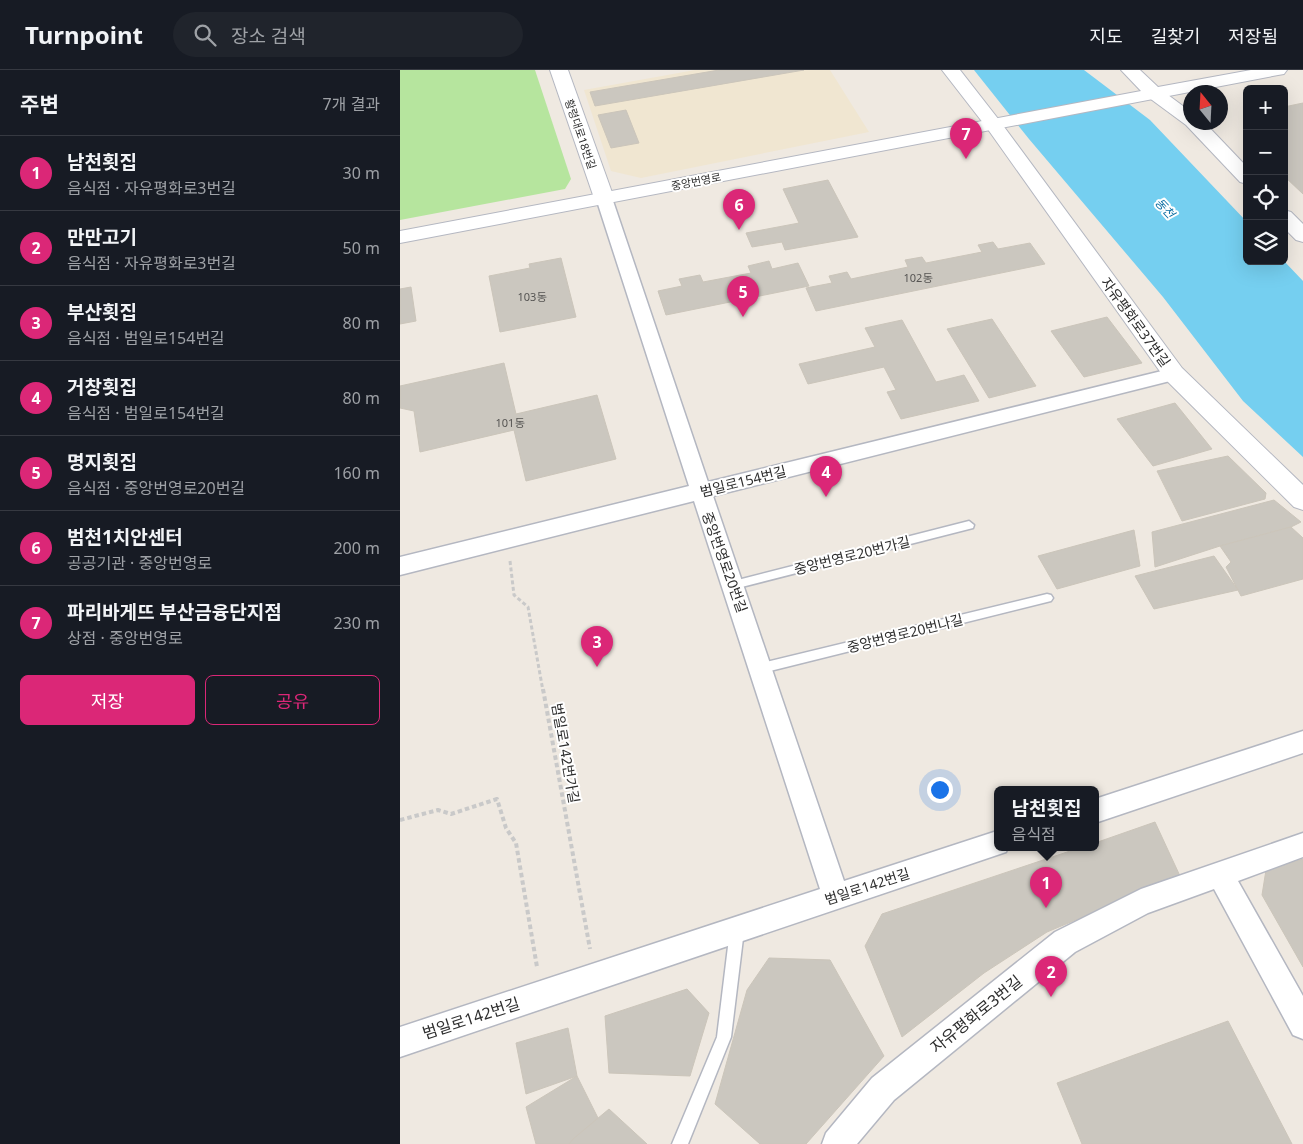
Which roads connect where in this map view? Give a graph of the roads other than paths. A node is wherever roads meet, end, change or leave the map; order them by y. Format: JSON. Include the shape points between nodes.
{"nodes":[{"id":1,"x":559,"y":70,"type":"edge"},
{"id":2,"x":951,"y":70,"type":"edge"},
{"id":3,"x":1130,"y":70,"type":"edge"},
{"id":4,"x":1278,"y":70,"type":"edge"},
{"id":5,"x":1145,"y":95,"type":"junction"},
{"id":6,"x":1183,"y":117,"type":"edge"},
{"id":7,"x":992,"y":124,"type":"junction"},
{"id":8,"x":1200,"y":130,"type":"edge"},
{"id":9,"x":1244,"y":175,"type":"edge"},
{"id":10,"x":604,"y":198,"type":"junction"},
{"id":11,"x":1288,"y":220,"type":"edge"},
{"id":12,"x":1303,"y":236,"type":"edge"},
{"id":13,"x":400,"y":237,"type":"edge"},
{"id":14,"x":1174,"y":374,"type":"junction"},
{"id":15,"x":700,"y":492,"type":"junction"},
{"id":16,"x":1303,"y":500,"type":"edge"},
{"id":17,"x":969,"y":525,"type":"dead end"},
{"id":18,"x":400,"y":566,"type":"edge"},
{"id":19,"x":734,"y":585,"type":"junction"},
{"id":20,"x":1047,"y":598,"type":"dead end"},
{"id":21,"x":762,"y":668,"type":"junction"},
{"id":22,"x":1303,"y":742,"type":"edge"},
{"id":23,"x":1099,"y":810,"type":"edge"},
{"id":24,"x":994,"y":844,"type":"edge"},
{"id":25,"x":1303,"y":845,"type":"edge"},
{"id":26,"x":1220,"y":874,"type":"junction"},
{"id":27,"x":836,"y":897,"type":"junction"},
{"id":28,"x":737,"y":930,"type":"junction"},
{"id":29,"x":1303,"y":1025,"type":"edge"},
{"id":30,"x":400,"y":1042,"type":"edge"},
{"id":31,"x":680,"y":1144,"type":"edge"},
{"id":32,"x":837,"y":1144,"type":"edge"}],
"edges":[{"from":1,"to":10,"type":"street","name":"황령대로18번길"},
{"from":2,"to":7,"type":"street","name":"자유평화로37번길"},
{"from":3,"to":5,"type":"street"},
{"from":4,"to":5,"type":"street","name":"중앙번영로"},
{"from":5,"to":6,"type":"street"},
{"from":5,"to":7,"type":"street","name":"중앙번영로"},
{"from":7,"to":10,"type":"street","name":"중앙번영로"},
{"from":7,"to":14,"type":"street","name":"자유평화로37번길"},
{"from":8,"to":9,"type":"street"},
{"from":10,"to":13,"type":"street","name":"중앙번영로"},
{"from":10,"to":15,"type":"street","name":"중앙번영로20번길"},
{"from":11,"to":12,"type":"street"},
{"from":14,"to":15,"type":"street","name":"범일로154번길"},
{"from":14,"to":16,"type":"street","name":"자유평화로37번길"},
{"from":15,"to":18,"type":"street","name":"범일로154번길"},
{"from":15,"to":19,"type":"street","name":"중앙번영로20번길"},
{"from":17,"to":19,"type":"lane","name":"중앙번영로20번가길"},
{"from":19,"to":21,"type":"street","name":"중앙번영로20번길"},
{"from":20,"to":21,"type":"lane","name":"중앙번영로20번나길"},
{"from":21,"to":27,"type":"street","name":"중앙번영로20번길"},
{"from":22,"to":23,"type":"street"},
{"from":24,"to":27,"type":"street","name":"범일로142번길"},
{"from":25,"to":26,"type":"street","name":"자유평화로3번길"},
{"from":26,"to":29,"type":"street"},
{"from":26,"to":32,"type":"street","name":"자유평화로3번길","via":[[1141,902],[1065,942],[883,1089]]},
{"from":27,"to":28,"type":"street","name":"범일로142번길"},
{"from":28,"to":30,"type":"street","name":"범일로142번길"},
{"from":28,"to":31,"type":"lane","via":[[724,1037]]}]}
